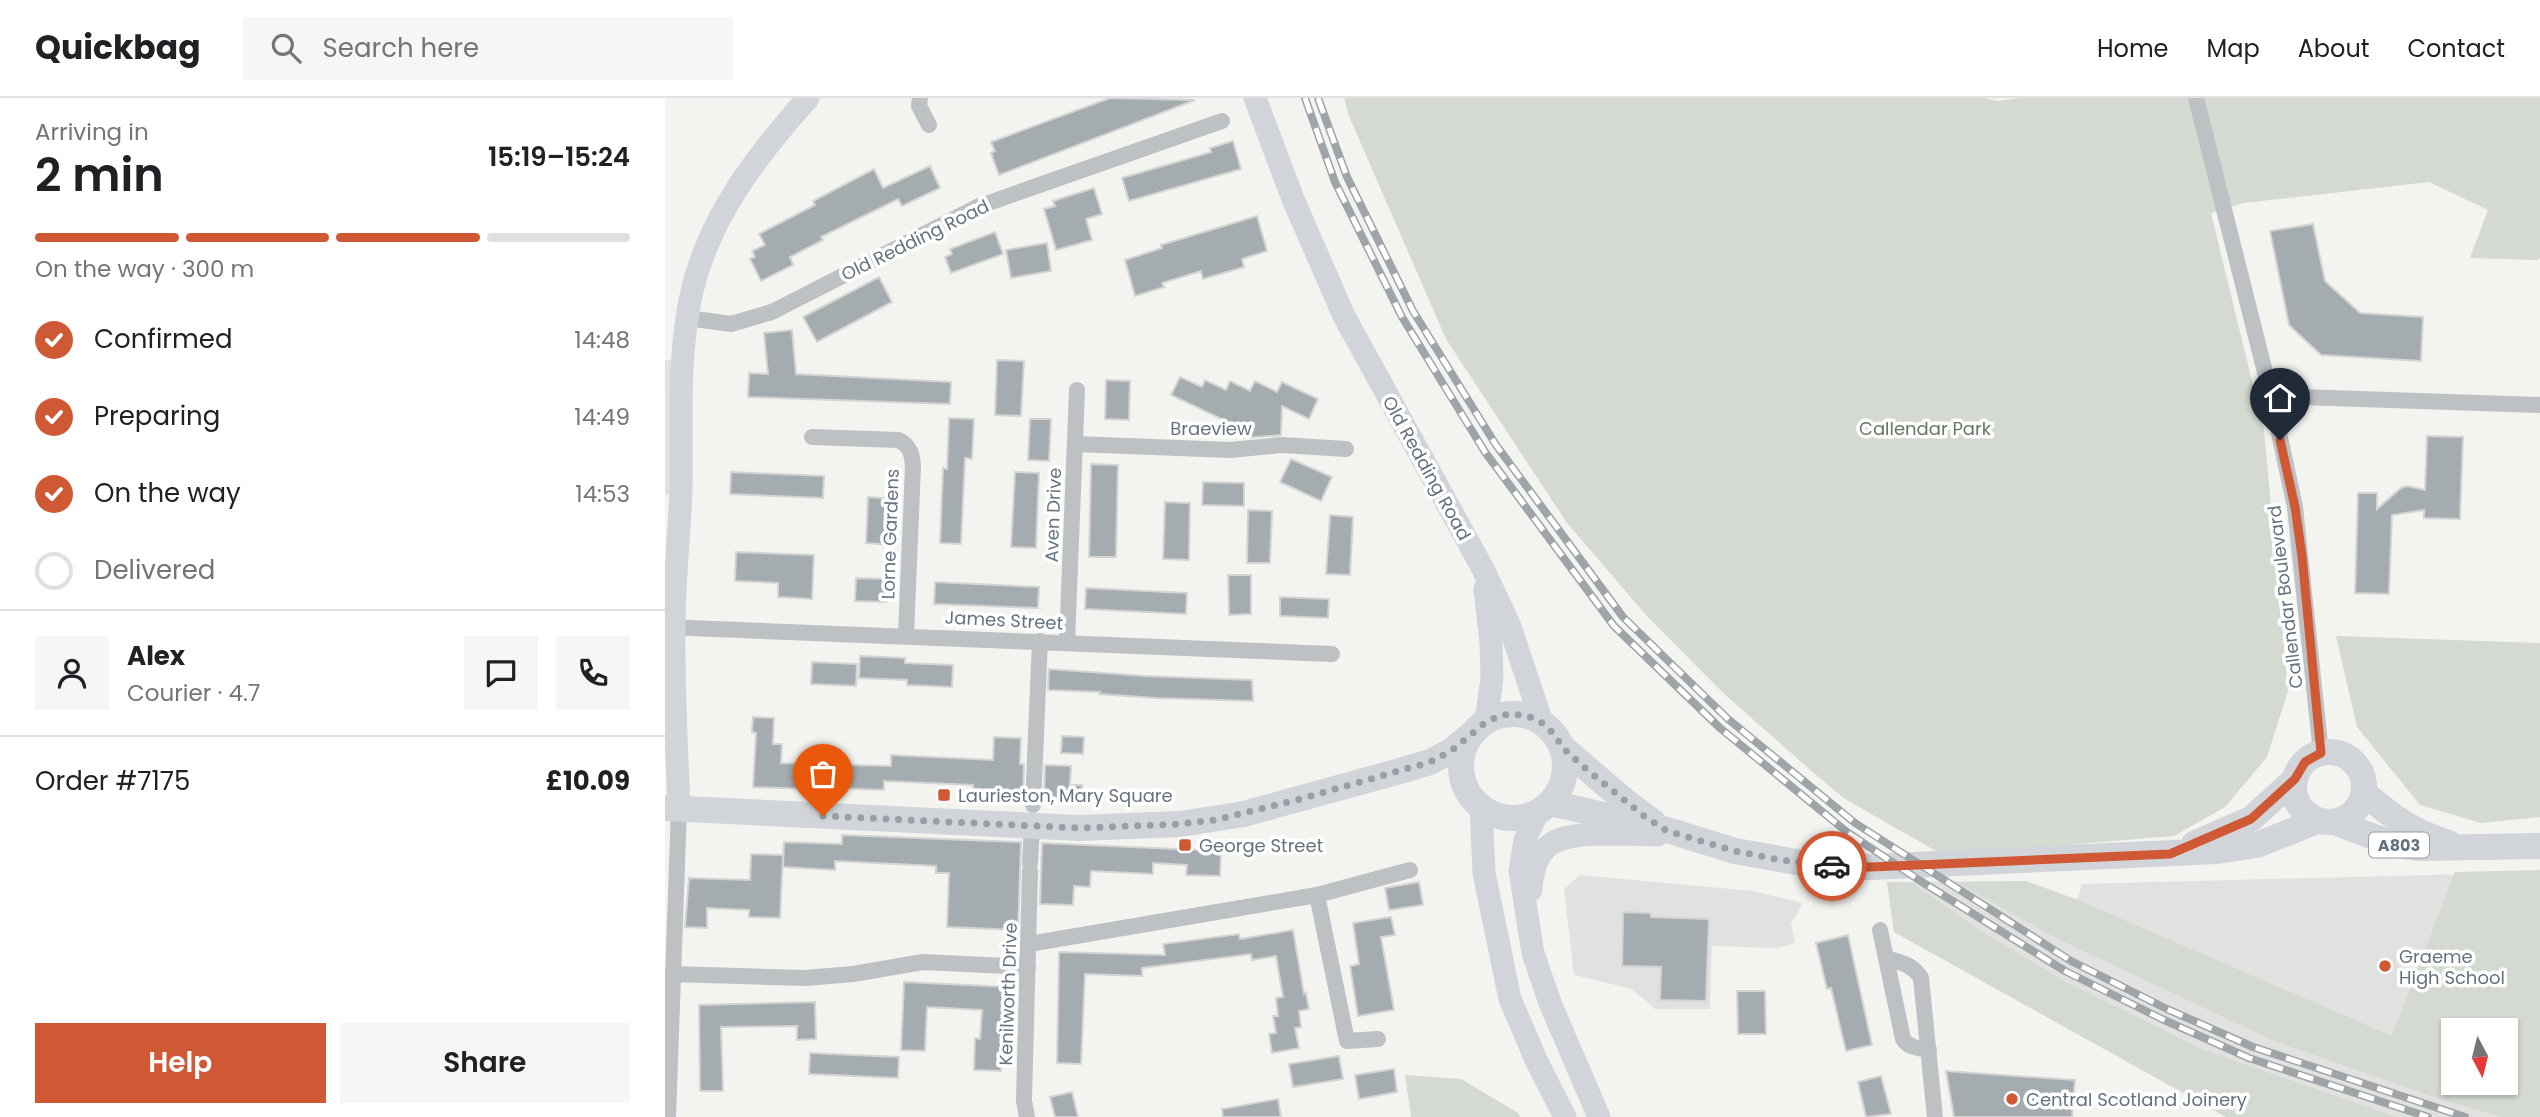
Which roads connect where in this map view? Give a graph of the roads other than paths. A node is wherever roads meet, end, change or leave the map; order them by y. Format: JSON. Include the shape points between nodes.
{"nodes":[{"id":1,"x":809,"y":98,"type":"edge"},
{"id":2,"x":919,"y":98,"type":"edge"},
{"id":3,"x":1255,"y":98,"type":"edge"},
{"id":4,"x":2196,"y":98,"type":"edge"},
{"id":5,"x":1222,"y":121,"type":"dead end"},
{"id":6,"x":929,"y":125,"type":"dead end"},
{"id":7,"x":688,"y":318,"type":"junction"},
{"id":8,"x":674,"y":361,"type":"edge"},
{"id":9,"x":1077,"y":390,"type":"dead end"},
{"id":10,"x":2271,"y":396,"type":"junction"},
{"id":11,"x":2540,"y":405,"type":"edge"},
{"id":12,"x":812,"y":437,"type":"dead end"},
{"id":13,"x":1075,"y":444,"type":"junction"},
{"id":14,"x":1346,"y":449,"type":"dead end"},
{"id":15,"x":1483,"y":569,"type":"junction"},
{"id":16,"x":669,"y":627,"type":"edge"},
{"id":17,"x":906,"y":635,"type":"junction"},
{"id":18,"x":1040,"y":641,"type":"junction"},
{"id":19,"x":1067,"y":642,"type":"junction"},
{"id":20,"x":1332,"y":654,"type":"dead end"},
{"id":21,"x":1542,"y":723,"type":"junction"},
{"id":22,"x":1479,"y":728,"type":"junction"},
{"id":23,"x":1563,"y":748,"type":"junction"},
{"id":24,"x":2321,"y":753,"type":"junction"},
{"id":25,"x":1400,"y":771,"type":"junction"},
{"id":26,"x":2295,"y":779,"type":"junction"},
{"id":27,"x":2364,"y":792,"type":"junction"},
{"id":28,"x":1474,"y":800,"type":"junction"},
{"id":29,"x":672,"y":808,"type":"edge"},
{"id":30,"x":1544,"y":808,"type":"junction"},
{"id":31,"x":1032,"y":815,"type":"junction"},
{"id":32,"x":2325,"y":821,"type":"junction"},
{"id":33,"x":1667,"y":831,"type":"junction"},
{"id":34,"x":1696,"y":839,"type":"junction"},
{"id":35,"x":2540,"y":846,"type":"edge"},
{"id":36,"x":2468,"y":848,"type":"junction"},
{"id":37,"x":2170,"y":854,"type":"junction"},
{"id":38,"x":1410,"y":870,"type":"dead end"},
{"id":39,"x":1525,"y":877,"type":"junction"},
{"id":40,"x":1317,"y":895,"type":"junction"},
{"id":41,"x":1880,"y":930,"type":"dead end"},
{"id":42,"x":1029,"y":944,"type":"junction"},
{"id":43,"x":1886,"y":958,"type":"junction"},
{"id":44,"x":1028,"y":967,"type":"junction"},
{"id":45,"x":672,"y":974,"type":"junction"},
{"id":46,"x":667,"y":1019,"type":"edge"},
{"id":47,"x":1378,"y":1039,"type":"dead end"},
{"id":48,"x":1929,"y":1050,"type":"junction"},
{"id":49,"x":668,"y":1117,"type":"edge"},
{"id":50,"x":1027,"y":1117,"type":"edge"},
{"id":51,"x":1565,"y":1117,"type":"edge"},
{"id":52,"x":1598,"y":1117,"type":"edge"},
{"id":53,"x":1935,"y":1117,"type":"edge"}],
"edges":[{"from":1,"to":7,"type":"main road","via":[[733,192],[692,290]]},
{"from":2,"to":6,"type":"street"},
{"from":3,"to":15,"type":"main road","name":"Old Redding Road","via":[[1344,316]]},
{"from":4,"to":10,"type":"street","name":"Callendar Boulevard"},
{"from":5,"to":7,"type":"street","name":"Old Redding Road","via":[[977,207],[772,312],[731,324]]},
{"from":7,"to":8,"type":"main road"},
{"from":8,"to":16,"type":"main road","via":[[681,491]]},
{"from":9,"to":13,"type":"street","name":"Aven Drive"},
{"from":10,"to":11,"type":"street"},
{"from":10,"to":24,"type":"street","name":"Callendar Boulevard","via":[[2295,507]]},
{"from":12,"to":17,"type":"street","name":"Lorne Gardens","via":[[898,440],[906,443],[912,454]]},
{"from":13,"to":14,"type":"street","name":"Braeview"},
{"from":13,"to":19,"type":"street","name":"Aven Drive"},
{"from":15,"to":21,"type":"main road","name":"Old Redding Road","via":[[1509,624]]},
{"from":15,"to":22,"type":"main road","name":"Old Redding Road","via":[[1492,678]]},
{"from":16,"to":17,"type":"street","name":"James Street"},
{"from":16,"to":29,"type":"main road"},
{"from":17,"to":18,"type":"street","name":"James Street"},
{"from":18,"to":19,"type":"street","name":"James Street"},
{"from":18,"to":31,"type":"street"},
{"from":19,"to":20,"type":"street","name":"James Street"},
{"from":21,"to":22,"type":"main road","number":"A803","via":[[1515,714],[1502,715]]},
{"from":21,"to":23,"type":"main road","number":"A803"},
{"from":22,"to":25,"type":"main road","number":"A803","via":[[1451,751]]},
{"from":22,"to":28,"type":"main road","via":[[1461,760],[1462,775]]},
{"from":23,"to":30,"type":"main road","via":[[1564,778],[1558,794]]},
{"from":23,"to":33,"type":"main road","number":"A803"},
{"from":24,"to":26,"type":"main road","number":"A803","via":[[2305,762]]},
{"from":24,"to":27,"type":"main road","number":"A803","via":[[2341,754],[2357,765]]},
{"from":25,"to":28,"type":"main road","number":"A803","via":[[1451,781]]},
{"from":25,"to":31,"type":"main road","number":"A803","via":[[1215,820],[1141,826]]},
{"from":26,"to":32,"type":"main road","number":"A803","via":[[2301,808]]},
{"from":26,"to":37,"type":"main road","number":"A803","via":[[2251,819]]},
{"from":27,"to":32,"type":"main road","number":"A803","via":[[2354,813]]},
{"from":27,"to":36,"type":"main road","number":"A803","via":[[2403,822],[2441,841]]},
{"from":28,"to":30,"type":"main road","number":"A803","via":[[1496,816],[1509,819]]},
{"from":28,"to":51,"type":"main road","via":[[1483,873],[1510,999]]},
{"from":29,"to":31,"type":"main road","number":"A803"},
{"from":29,"to":45,"type":"street"},
{"from":30,"to":33,"type":"main road","number":"A803"},
{"from":30,"to":39,"type":"main road","via":[[1525,840]]},
{"from":31,"to":42,"type":"street","name":"Kenilworth Drive"},
{"from":32,"to":36,"type":"main road","number":"A803","via":[[2393,845]]},
{"from":32,"to":37,"type":"main road","number":"A803","via":[[2257,845]]},
{"from":33,"to":34,"type":"main road","number":"A803"},
{"from":34,"to":37,"type":"main road","number":"A803","via":[[1781,860],[1844,867]]},
{"from":34,"to":39,"type":"main road","via":[[1614,834],[1562,837],[1548,846]]},
{"from":35,"to":36,"type":"main road","number":"A803"},
{"from":38,"to":40,"type":"street"},
{"from":39,"to":52,"type":"main road","via":[[1533,953],[1549,1003]]},
{"from":40,"to":42,"type":"street"},
{"from":40,"to":47,"type":"street","via":[[1347,1041]]},
{"from":41,"to":43,"type":"street"},
{"from":42,"to":44,"type":"street","name":"Kenilworth Drive"},
{"from":43,"to":48,"type":"street","via":[[1903,1038],[1914,1048]]},
{"from":43,"to":48,"type":"street","via":[[1909,965],[1921,978]]},
{"from":44,"to":45,"type":"street","via":[[923,962],[805,978]]},
{"from":44,"to":50,"type":"street","name":"Kenilworth Drive"},
{"from":45,"to":46,"type":"street"},
{"from":46,"to":49,"type":"street"},
{"from":48,"to":53,"type":"street"}]}
